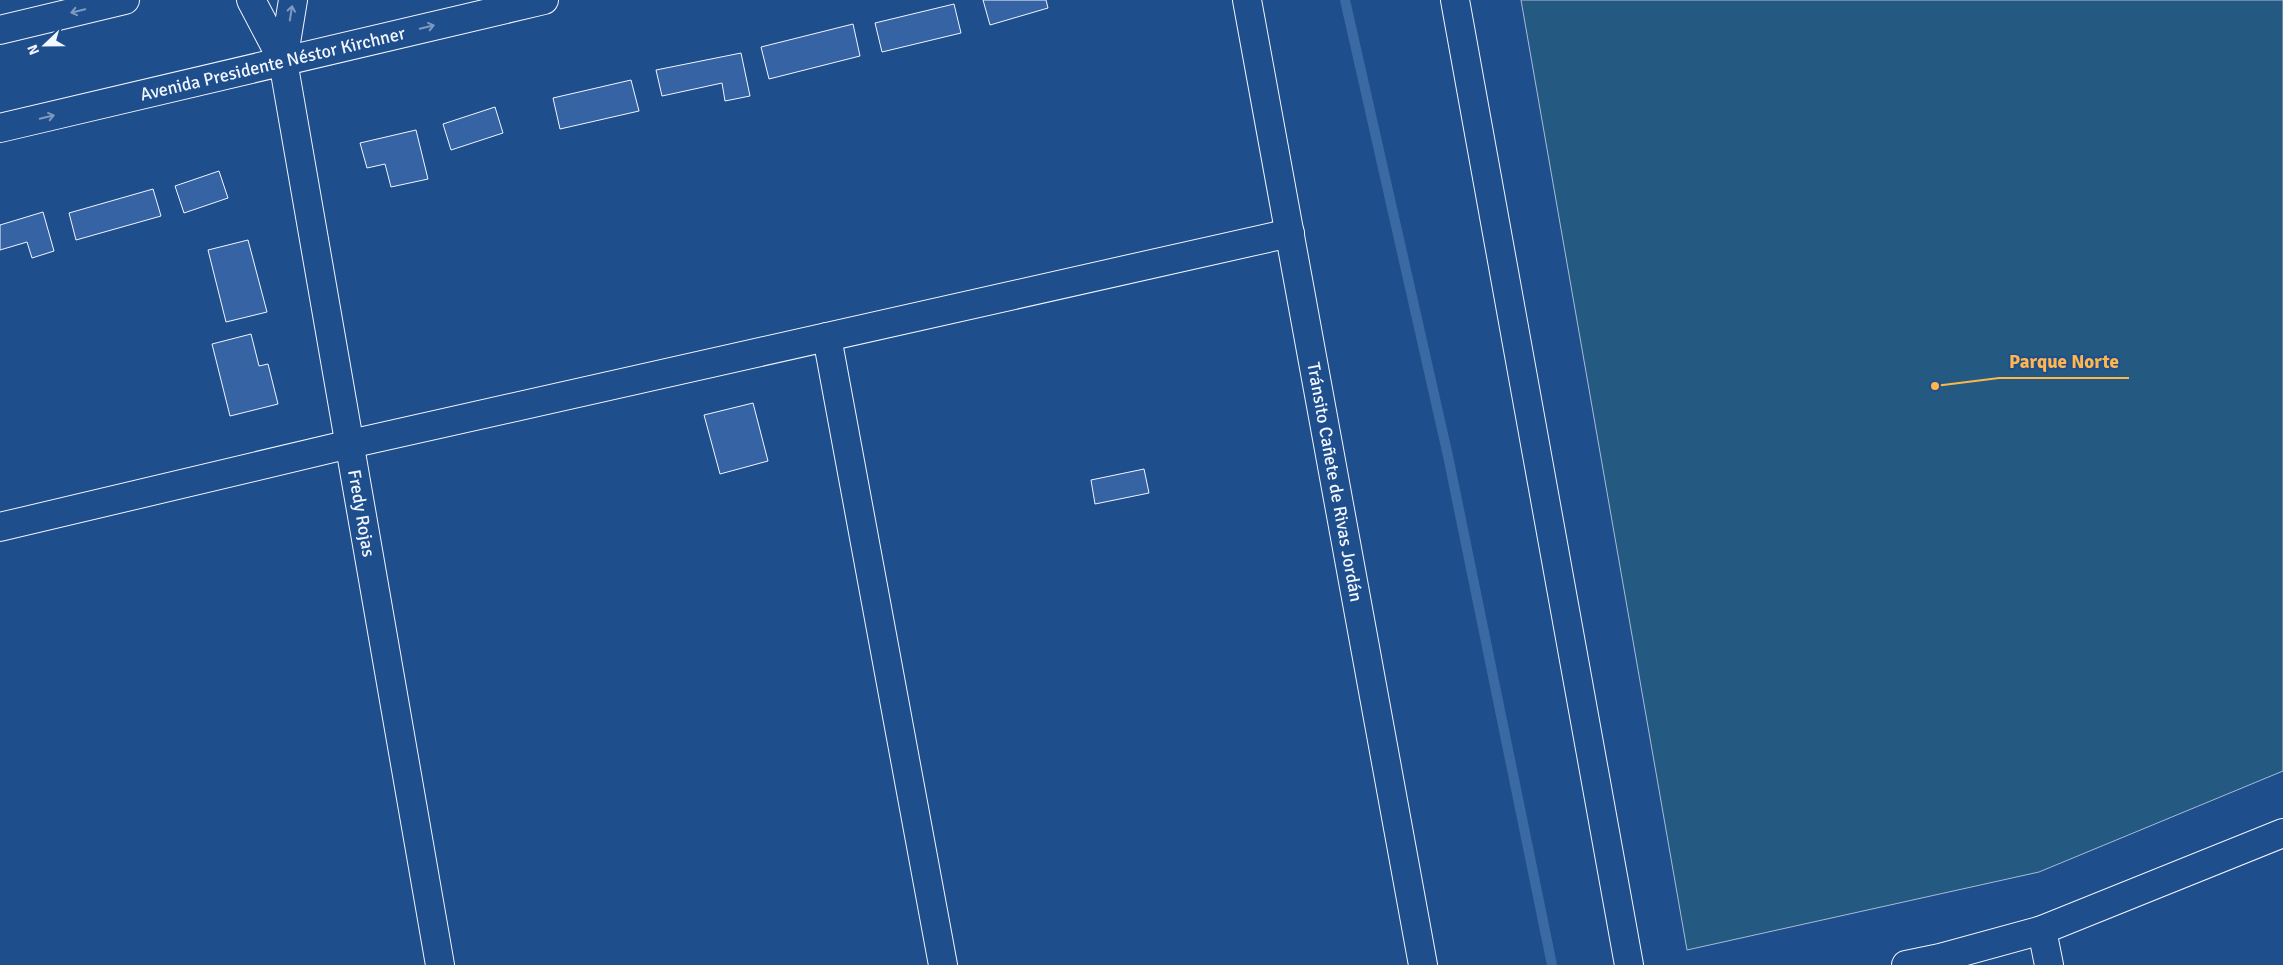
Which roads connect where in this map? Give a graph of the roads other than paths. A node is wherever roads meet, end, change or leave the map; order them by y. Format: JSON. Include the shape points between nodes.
{"nodes":[{"id":1,"x":125,"y":0,"type":"edge"},
{"id":2,"x":251,"y":0,"type":"edge"},
{"id":3,"x":293,"y":0,"type":"edge"},
{"id":4,"x":544,"y":0,"type":"edge"},
{"id":5,"x":1247,"y":0,"type":"edge"},
{"id":6,"x":1455,"y":0,"type":"edge"},
{"id":7,"x":0,"y":30,"type":"edge"},
{"id":8,"x":283,"y":61,"type":"junction"},
{"id":9,"x":0,"y":128,"type":"edge"},
{"id":10,"x":1290,"y":232,"type":"junction"},
{"id":11,"x":827,"y":337,"type":"junction"},
{"id":12,"x":350,"y":444,"type":"junction"},
{"id":13,"x":0,"y":527,"type":"edge"},
{"id":14,"x":2283,"y":833,"type":"edge"},
{"id":15,"x":2042,"y":930,"type":"junction"},
{"id":16,"x":440,"y":965,"type":"edge"},
{"id":17,"x":943,"y":965,"type":"edge"},
{"id":18,"x":1423,"y":965,"type":"edge"},
{"id":19,"x":1629,"y":965,"type":"edge"},
{"id":20,"x":1906,"y":965,"type":"edge"},
{"id":21,"x":2049,"y":965,"type":"edge"}],
"edges":[{"from":1,"to":7,"type":"street","one_way":true},
{"from":2,"to":8,"type":"street"},
{"from":8,"to":3,"type":"street","one_way":true},
{"from":8,"to":4,"type":"street","name":"Avenida Presidente Néstor Kirchner","one_way":true},
{"from":5,"to":10,"type":"street","name":"Tránsito Cañete de Rivas Jordán"},
{"from":6,"to":19,"type":"street"},
{"from":9,"to":8,"type":"street","name":"Avenida Presidente Néstor Kirchner","one_way":true},
{"from":8,"to":12,"type":"street","name":"Fredy Rojas"},
{"from":10,"to":11,"type":"street"},
{"from":10,"to":18,"type":"street","name":"Tránsito Cañete de Rivas Jordán"},
{"from":11,"to":12,"type":"street"},
{"from":11,"to":17,"type":"street"},
{"from":12,"to":13,"type":"street"},
{"from":12,"to":16,"type":"street","name":"Fredy Rojas"},
{"from":14,"to":15,"type":"street"},
{"from":15,"to":20,"type":"street"},
{"from":15,"to":21,"type":"street"}]}
